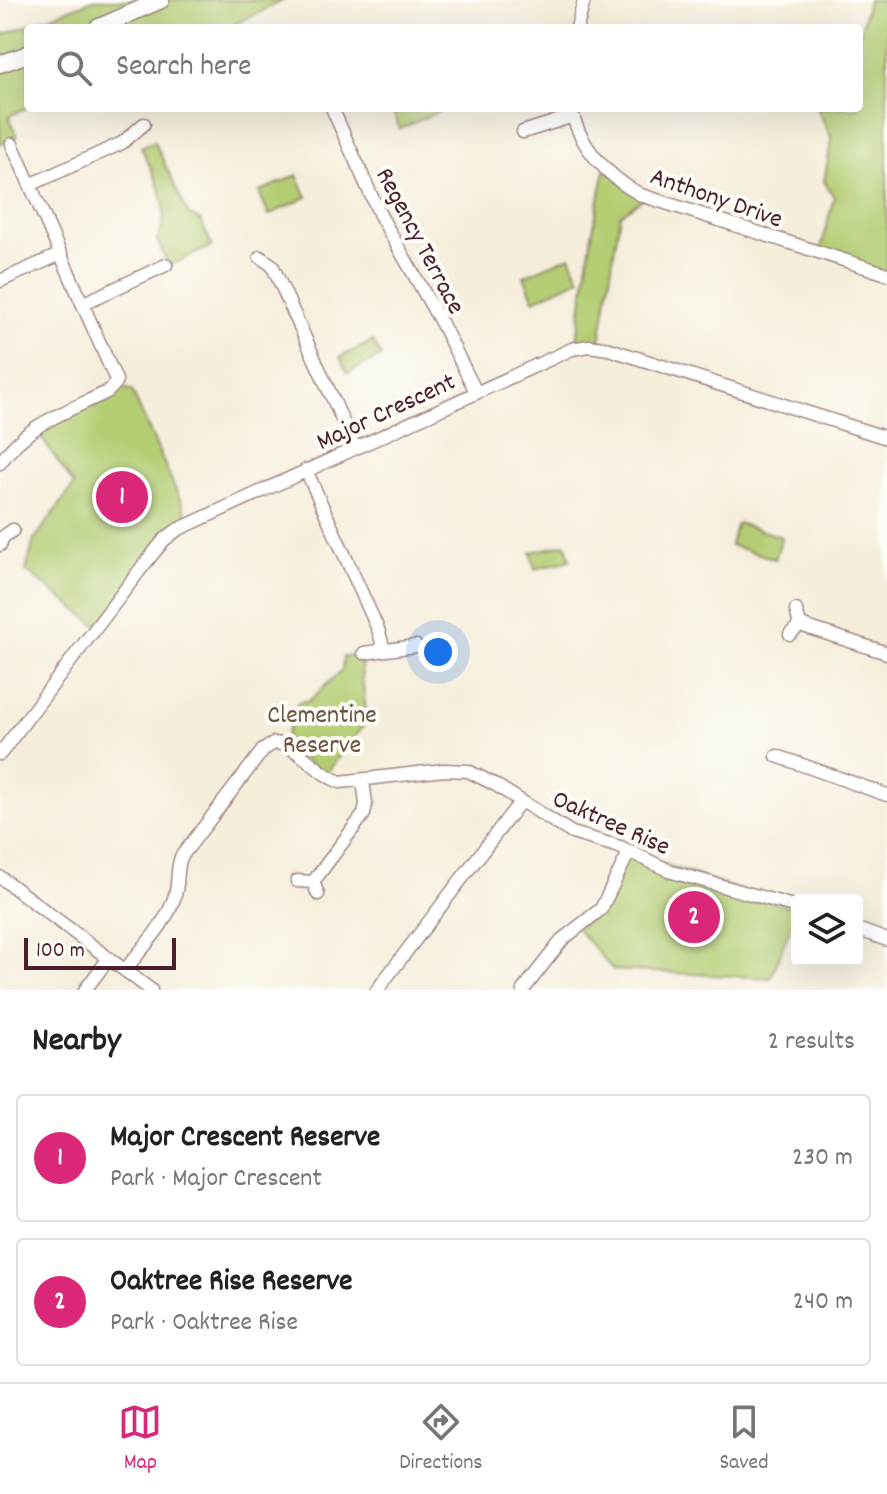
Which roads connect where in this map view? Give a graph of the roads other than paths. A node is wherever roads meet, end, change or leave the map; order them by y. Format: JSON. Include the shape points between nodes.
{"nodes":[{"id":1,"x":161,"y":0,"type":"edge"},
{"id":2,"x":584,"y":0,"type":"edge"},
{"id":3,"x":106,"y":24,"type":"edge"},
{"id":4,"x":578,"y":24,"type":"edge"},
{"id":5,"x":24,"y":55,"type":"edge"},
{"id":6,"x":0,"y":64,"type":"edge"},
{"id":7,"x":334,"y":112,"type":"edge"},
{"id":8,"x":572,"y":112,"type":"edge"},
{"id":9,"x":144,"y":124,"type":"dead end"},
{"id":10,"x":523,"y":132,"type":"dead end"},
{"id":11,"x":10,"y":145,"type":"edge"},
{"id":12,"x":30,"y":185,"type":"junction"},
{"id":13,"x":61,"y":254,"type":"junction"},
{"id":14,"x":260,"y":257,"type":"dead end"},
{"id":15,"x":166,"y":265,"type":"dead end"},
{"id":16,"x":887,"y":274,"type":"edge"},
{"id":17,"x":0,"y":281,"type":"edge"},
{"id":18,"x":84,"y":303,"type":"junction"},
{"id":19,"x":476,"y":392,"type":"junction"},
{"id":20,"x":887,"y":438,"type":"edge"},
{"id":21,"x":355,"y":448,"type":"junction"},
{"id":22,"x":0,"y":463,"type":"edge"},
{"id":23,"x":306,"y":470,"type":"junction"},
{"id":24,"x":796,"y":610,"type":"dead end"},
{"id":25,"x":416,"y":646,"type":"dead end"},
{"id":26,"x":384,"y":650,"type":"junction"},
{"id":27,"x":364,"y":653,"type":"dead end"},
{"id":28,"x":887,"y":653,"type":"edge"},
{"id":29,"x":0,"y":754,"type":"edge"},
{"id":30,"x":777,"y":756,"type":"dead end"},
{"id":31,"x":363,"y":780,"type":"junction"},
{"id":32,"x":887,"y":795,"type":"edge"},
{"id":33,"x":520,"y":802,"type":"junction"},
{"id":34,"x":629,"y":852,"type":"junction"},
{"id":35,"x":0,"y":877,"type":"edge"},
{"id":36,"x":297,"y":881,"type":"dead end"},
{"id":37,"x":791,"y":905,"type":"edge"},
{"id":38,"x":863,"y":931,"type":"edge"},
{"id":39,"x":887,"y":940,"type":"edge"},
{"id":40,"x":109,"y":958,"type":"junction"},
{"id":41,"x":125,"y":970,"type":"junction"},
{"id":42,"x":366,"y":978,"type":"dead end"},
{"id":43,"x":378,"y":989,"type":"edge"},
{"id":44,"x":85,"y":990,"type":"edge"},
{"id":45,"x":151,"y":990,"type":"edge"},
{"id":46,"x":523,"y":990,"type":"edge"}],
"edges":[{"from":1,"to":3,"type":"main road"},
{"from":2,"to":4,"type":"street"},
{"from":5,"to":6,"type":"main road"},
{"from":7,"to":19,"type":"street","name":"Regency Terrace","via":[[380,215]]},
{"from":8,"to":10,"type":"street"},
{"from":8,"to":16,"type":"street","name":"Anthony Drive","via":[[599,162],[641,195]]},
{"from":9,"to":12,"type":"street","via":[[122,143]]},
{"from":11,"to":12,"type":"street"},
{"from":12,"to":13,"type":"street"},
{"from":13,"to":17,"type":"street"},
{"from":13,"to":18,"type":"street"},
{"from":14,"to":21,"type":"street","via":[[272,265]]},
{"from":15,"to":18,"type":"street"},
{"from":18,"to":22,"type":"street","via":[[114,370],[115,384],[34,427]]},
{"from":19,"to":20,"type":"street","name":"Major Crescent","via":[[572,349],[596,347]]},
{"from":19,"to":21,"type":"street","name":"Major Crescent"},
{"from":21,"to":23,"type":"street","name":"Major Crescent"},
{"from":23,"to":26,"type":"street"},
{"from":23,"to":29,"type":"street","name":"Major Crescent","via":[[190,522],[164,540]]},
{"from":24,"to":28,"type":"street","via":[[795,630]]},
{"from":25,"to":26,"type":"street"},
{"from":26,"to":27,"type":"street"},
{"from":30,"to":32,"type":"street"},
{"from":31,"to":33,"type":"street","name":"Oaktree Rise","via":[[461,770]]},
{"from":31,"to":36,"type":"street","via":[[364,814],[315,888]]},
{"from":31,"to":41,"type":"street","name":"Oaktree Rise","via":[[335,780],[288,746],[266,746],[181,857],[169,911]]},
{"from":33,"to":34,"type":"street","name":"Oaktree Rise","via":[[565,831]]},
{"from":33,"to":43,"type":"street"},
{"from":34,"to":37,"type":"street","name":"Oaktree Rise","via":[[672,872]]},
{"from":34,"to":46,"type":"street","via":[[601,909],[563,939]]},
{"from":35,"to":40,"type":"street"},
{"from":38,"to":39,"type":"street"},
{"from":40,"to":41,"type":"street"},
{"from":40,"to":44,"type":"street"},
{"from":41,"to":45,"type":"street"},
{"from":42,"to":43,"type":"street"}]}
